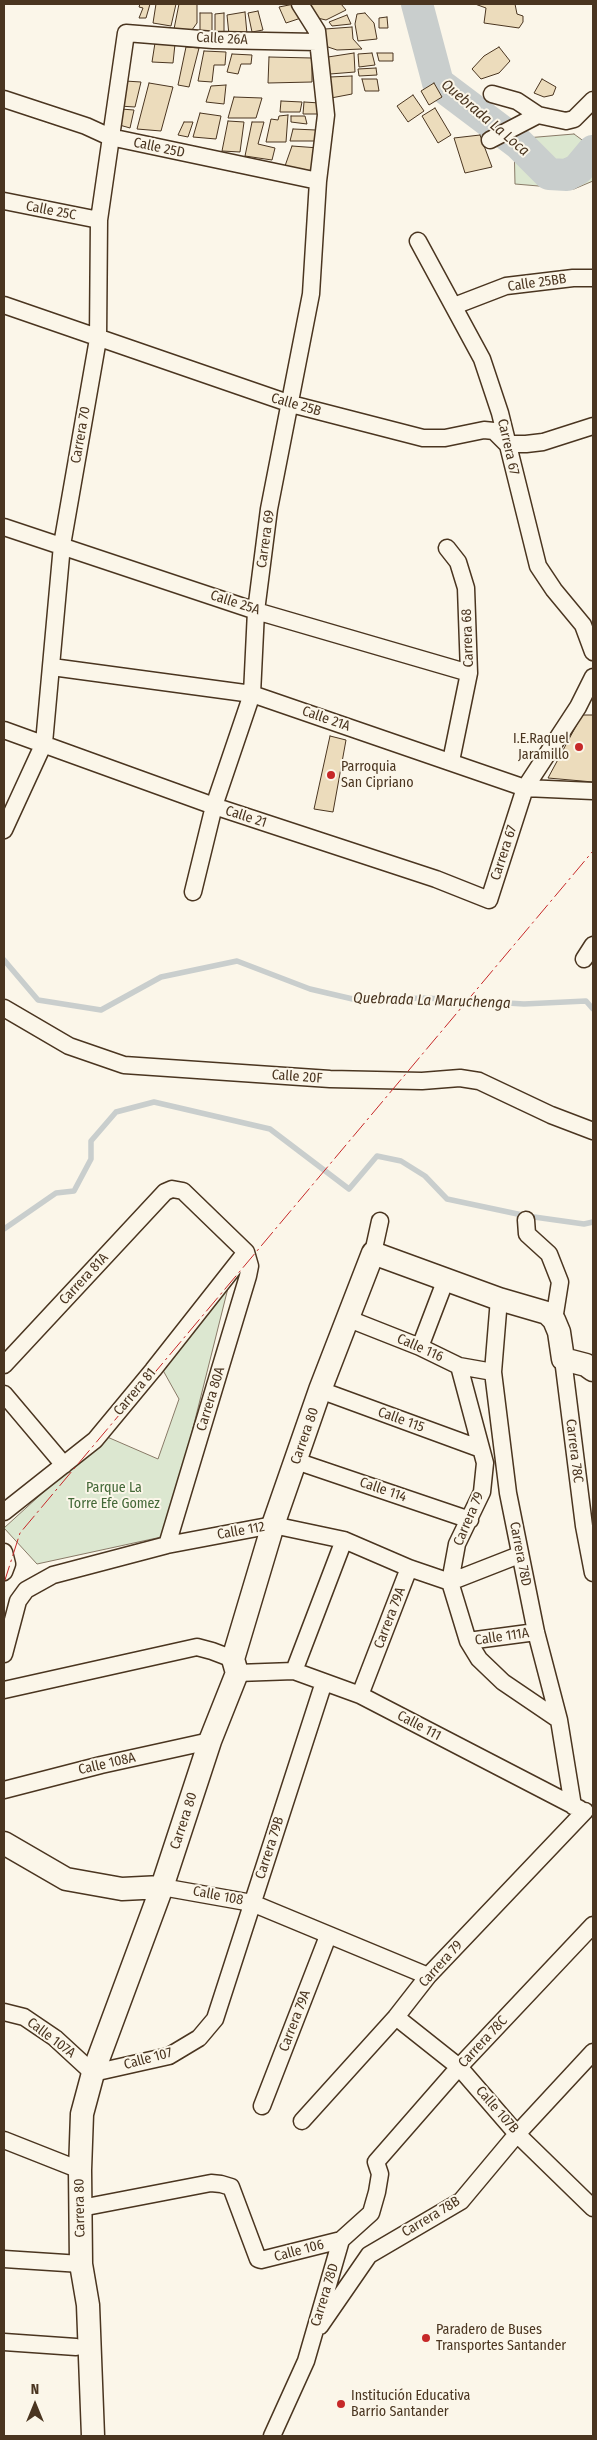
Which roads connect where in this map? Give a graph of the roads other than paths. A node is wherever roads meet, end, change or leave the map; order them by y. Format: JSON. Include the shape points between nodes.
{"nodes":[{"id":1,"x":300,"y":4,"type":"edge"},
{"id":2,"x":126,"y":33,"type":"joint"},
{"id":3,"x":317,"y":42,"type":"junction"},
{"id":4,"x":492,"y":94,"type":"dead end"},
{"id":5,"x":4,"y":99,"type":"edge"},
{"id":6,"x":593,"y":100,"type":"edge"},
{"id":7,"x":538,"y":115,"type":"junction"},
{"id":8,"x":110,"y":137,"type":"junction"},
{"id":9,"x":495,"y":138,"type":"dead end"},
{"id":10,"x":318,"y":181,"type":"junction"},
{"id":11,"x":4,"y":201,"type":"edge"},
{"id":12,"x":99,"y":220,"type":"junction"},
{"id":13,"x":418,"y":241,"type":"dead end"},
{"id":14,"x":593,"y":278,"type":"edge"},
{"id":15,"x":4,"y":304,"type":"edge"},
{"id":16,"x":454,"y":306,"type":"junction"},
{"id":17,"x":98,"y":339,"type":"junction"},
{"id":18,"x":290,"y":404,"type":"junction"},
{"id":19,"x":593,"y":426,"type":"edge"},
{"id":20,"x":507,"y":444,"type":"junction"},
{"id":21,"x":4,"y":527,"type":"edge"},
{"id":22,"x":62,"y":545,"type":"junction"},
{"id":23,"x":447,"y":548,"type":"dead end"},
{"id":24,"x":256,"y":611,"type":"junction"},
{"id":25,"x":593,"y":652,"type":"edge"},
{"id":26,"x":52,"y":667,"type":"junction"},
{"id":27,"x":469,"y":673,"type":"junction"},
{"id":28,"x":593,"y":677,"type":"edge"},
{"id":29,"x":252,"y":694,"type":"junction"},
{"id":30,"x":4,"y":730,"type":"edge"},
{"id":31,"x":44,"y":743,"type":"junction"},
{"id":32,"x":451,"y":761,"type":"junction"},
{"id":33,"x":525,"y":788,"type":"junction"},
{"id":34,"x":593,"y":791,"type":"edge"},
{"id":35,"x":214,"y":806,"type":"junction"},
{"id":36,"x":4,"y":830,"type":"edge"},
{"id":37,"x":193,"y":892,"type":"dead end"},
{"id":38,"x":489,"y":900,"type":"joint"},
{"id":39,"x":593,"y":945,"type":"edge"},
{"id":40,"x":584,"y":958,"type":"dead end"},
{"id":41,"x":4,"y":1008,"type":"edge"},
{"id":42,"x":593,"y":1131,"type":"edge"},
{"id":43,"x":526,"y":1220,"type":"dead end"},
{"id":44,"x":380,"y":1221,"type":"dead end"},
{"id":45,"x":246,"y":1252,"type":"junction"},
{"id":46,"x":373,"y":1253,"type":"junction"},
{"id":47,"x":446,"y":1279,"type":"junction"},
{"id":48,"x":499,"y":1299,"type":"junction"},
{"id":49,"x":349,"y":1319,"type":"junction"},
{"id":50,"x":554,"y":1320,"type":"junction"},
{"id":51,"x":420,"y":1347,"type":"junction"},
{"id":52,"x":563,"y":1359,"type":"junction"},
{"id":53,"x":4,"y":1365,"type":"edge"},
{"id":54,"x":459,"y":1366,"type":"junction"},
{"id":55,"x":593,"y":1370,"type":"edge"},
{"id":56,"x":493,"y":1372,"type":"junction"},
{"id":57,"x":320,"y":1390,"type":"junction"},
{"id":58,"x":4,"y":1394,"type":"edge"},
{"id":59,"x":481,"y":1450,"type":"junction"},
{"id":60,"x":296,"y":1461,"type":"junction"},
{"id":61,"x":64,"y":1465,"type":"junction"},
{"id":62,"x":4,"y":1512,"type":"edge"},
{"id":63,"x":470,"y":1520,"type":"junction"},
{"id":64,"x":273,"y":1525,"type":"junction"},
{"id":65,"x":589,"y":1526,"type":"edge"},
{"id":66,"x":344,"y":1540,"type":"junction"},
{"id":67,"x":167,"y":1545,"type":"junction"},
{"id":68,"x":4,"y":1553,"type":"edge"},
{"id":69,"x":519,"y":1555,"type":"junction"},
{"id":70,"x":409,"y":1568,"type":"junction"},
{"id":71,"x":4,"y":1572,"type":"edge"},
{"id":72,"x":593,"y":1573,"type":"edge"},
{"id":73,"x":450,"y":1582,"type":"junction"},
{"id":74,"x":536,"y":1632,"type":"junction"},
{"id":75,"x":468,"y":1641,"type":"junction"},
{"id":76,"x":4,"y":1654,"type":"edge"},
{"id":77,"x":235,"y":1666,"type":"junction"},
{"id":78,"x":294,"y":1671,"type":"junction"},
{"id":79,"x":324,"y":1682,"type":"junction"},
{"id":80,"x":4,"y":1690,"type":"edge"},
{"id":81,"x":360,"y":1695,"type":"junction"},
{"id":82,"x":559,"y":1720,"type":"junction"},
{"id":83,"x":210,"y":1741,"type":"junction"},
{"id":84,"x":4,"y":1790,"type":"edge"},
{"id":85,"x":584,"y":1810,"type":"edge"},
{"id":86,"x":4,"y":1843,"type":"edge"},
{"id":87,"x":162,"y":1887,"type":"junction"},
{"id":88,"x":252,"y":1903,"type":"junction"},
{"id":89,"x":593,"y":1925,"type":"edge"},
{"id":90,"x":328,"y":1936,"type":"junction"},
{"id":91,"x":428,"y":1976,"type":"junction"},
{"id":92,"x":4,"y":2012,"type":"edge"},
{"id":93,"x":396,"y":2017,"type":"junction"},
{"id":94,"x":199,"y":2038,"type":"joint"},
{"id":95,"x":593,"y":2052,"type":"edge"},
{"id":96,"x":459,"y":2067,"type":"junction"},
{"id":97,"x":93,"y":2072,"type":"junction"},
{"id":98,"x":262,"y":2106,"type":"dead end"},
{"id":99,"x":302,"y":2121,"type":"dead end"},
{"id":100,"x":517,"y":2134,"type":"junction"},
{"id":101,"x":4,"y":2140,"type":"edge"},
{"id":102,"x":80,"y":2170,"type":"junction"},
{"id":103,"x":81,"y":2208,"type":"junction"},
{"id":104,"x":593,"y":2208,"type":"edge"},
{"id":105,"x":341,"y":2240,"type":"junction"},
{"id":106,"x":4,"y":2259,"type":"edge"},
{"id":107,"x":81,"y":2264,"type":"junction"},
{"id":108,"x":312,"y":2339,"type":"junction"},
{"id":109,"x":4,"y":2342,"type":"edge"},
{"id":110,"x":76,"y":2348,"type":"dead end"},
{"id":111,"x":93,"y":2436,"type":"edge"},
{"id":112,"x":272,"y":2436,"type":"edge"}],
"edges":[{"from":1,"to":3,"type":"street","name":"Carrera 69","via":[[317,30]]},
{"from":2,"to":3,"type":"street","name":"Calle 26A","via":[[213,40]]},
{"from":2,"to":8,"type":"street","name":"Carrera 70"},
{"from":3,"to":10,"type":"street","name":"Carrera 69","via":[[326,115]]},
{"from":4,"to":7,"type":"street","via":[[517,101]]},
{"from":5,"to":8,"type":"street","name":"Calle 25D"},
{"from":6,"to":7,"type":"street","via":[[574,119],[566,121]]},
{"from":7,"to":9,"type":"street"},
{"from":8,"to":10,"type":"street","name":"Calle 25D"},
{"from":8,"to":12,"type":"street","name":"Carrera 70"},
{"from":10,"to":18,"type":"street","name":"Carrera 69","via":[[311,294]]},
{"from":11,"to":12,"type":"street","name":"Calle 25C"},
{"from":12,"to":17,"type":"street","name":"Carrera 70"},
{"from":13,"to":16,"type":"street","name":"Carrera 67"},
{"from":14,"to":16,"type":"street","name":"Calle 25BB","via":[[506,286]]},
{"from":15,"to":17,"type":"street","name":"Calle 25B"},
{"from":16,"to":20,"type":"street","name":"Carrera 67","via":[[482,358]]},
{"from":17,"to":18,"type":"street","name":"Calle 25B"},
{"from":17,"to":22,"type":"street","name":"Carrera 70"},
{"from":18,"to":20,"type":"street","name":"Calle 25B","via":[[423,438],[494,431]]},
{"from":18,"to":24,"type":"street","name":"Carrera 69","via":[[269,509]]},
{"from":19,"to":20,"type":"street","via":[[543,442]]},
{"from":20,"to":25,"type":"street","name":"Carrera 67","via":[[538,566],[584,626]]},
{"from":21,"to":22,"type":"street","name":"Calle 25A"},
{"from":22,"to":24,"type":"street","name":"Calle 25A"},
{"from":22,"to":26,"type":"street","name":"Carrera 70"},
{"from":23,"to":27,"type":"street","name":"Carrera 68","via":[[458,562],[466,588]]},
{"from":24,"to":27,"type":"street","name":"Calle 25A"},
{"from":24,"to":29,"type":"street","name":"Carrera 69"},
{"from":26,"to":29,"type":"street","name":"Calle 21A"},
{"from":26,"to":31,"type":"street","name":"Carrera 70"},
{"from":27,"to":32,"type":"street","name":"Carrera 68"},
{"from":28,"to":33,"type":"street","name":"Carrera 67","via":[[578,707]]},
{"from":29,"to":32,"type":"street","name":"Calle 21A"},
{"from":29,"to":35,"type":"street","name":"Carrera 69"},
{"from":30,"to":31,"type":"street","name":"Calle 21"},
{"from":31,"to":35,"type":"street","name":"Calle 21"},
{"from":31,"to":36,"type":"street","name":"Carrera 70"},
{"from":32,"to":33,"type":"street","name":"Calle 21A"},
{"from":33,"to":34,"type":"street","name":"Calle 21A"},
{"from":33,"to":38,"type":"street","name":"Carrera 67"},
{"from":35,"to":37,"type":"street","name":"Carrera 69"},
{"from":35,"to":38,"type":"street","name":"Calle 21","via":[[436,879]]},
{"from":39,"to":40,"type":"street"},
{"from":41,"to":42,"type":"street","name":"Calle 20F","via":[[69,1046],[124,1065],[330,1079],[422,1081],[460,1078],[479,1081],[550,1115]]},
{"from":43,"to":50,"type":"street","via":[[527,1234],[549,1254],[560,1282]]},
{"from":44,"to":46,"type":"street","name":"Carrera 80"},
{"from":45,"to":53,"type":"street","name":"Carrera 81A","via":[[183,1191],[172,1189],[165,1192]]},
{"from":45,"to":61,"type":"street","name":"Carrera 81","via":[[100,1433]]},
{"from":45,"to":67,"type":"street","name":"Carrera 80A","via":[[250,1266],[248,1276]]},
{"from":46,"to":47,"type":"street"},
{"from":46,"to":49,"type":"street","name":"Carrera 80"},
{"from":47,"to":48,"type":"street"},
{"from":47,"to":51,"type":"street"},
{"from":48,"to":50,"type":"street","via":[[547,1313]]},
{"from":48,"to":56,"type":"street","name":"Carrera 78D"},
{"from":49,"to":51,"type":"street","name":"Calle 116"},
{"from":49,"to":57,"type":"street","name":"Carrera 80"},
{"from":50,"to":52,"type":"street"},
{"from":51,"to":54,"type":"street","name":"Calle 116"},
{"from":52,"to":55,"type":"street"},
{"from":52,"to":65,"type":"street","name":"Carrera 78C"},
{"from":54,"to":56,"type":"street","name":"Calle 116"},
{"from":54,"to":59,"type":"street","name":"Carrera 79"},
{"from":56,"to":69,"type":"street","name":"Carrera 78D"},
{"from":57,"to":59,"type":"street","name":"Calle 115"},
{"from":57,"to":60,"type":"street","name":"Carrera 80"},
{"from":58,"to":61,"type":"street"},
{"from":59,"to":63,"type":"street","name":"Carrera 79","via":[[485,1463],[482,1492]]},
{"from":60,"to":63,"type":"street","name":"Calle 114"},
{"from":60,"to":64,"type":"street","name":"Carrera 80"},
{"from":61,"to":62,"type":"street","name":"Carrera 81"},
{"from":63,"to":73,"type":"street","name":"Carrera 79","via":[[457,1544]]},
{"from":64,"to":66,"type":"street","name":"Calle 112"},
{"from":64,"to":67,"type":"street","name":"Calle 112"},
{"from":64,"to":77,"type":"street","name":"Carrera 80"},
{"from":65,"to":72,"type":"street","name":"Carrera 78C"},
{"from":66,"to":70,"type":"street","name":"Calle 112"},
{"from":66,"to":78,"type":"street"},
{"from":67,"to":76,"type":"street","name":"Calle 112","via":[[52,1575],[26,1590],[18,1601]]},
{"from":68,"to":71,"type":"street"},
{"from":69,"to":73,"type":"street"},
{"from":69,"to":74,"type":"street","name":"Carrera 78D"},
{"from":70,"to":73,"type":"street","name":"Calle 112"},
{"from":70,"to":81,"type":"street","name":"Carrera 79A"},
{"from":73,"to":75,"type":"street","name":"Carrera 79"},
{"from":74,"to":75,"type":"street","name":"Calle 111A"},
{"from":74,"to":82,"type":"street","name":"Carrera 78D"},
{"from":75,"to":82,"type":"street","name":"Carrera 79","via":[[479,1659],[503,1682]]},
{"from":77,"to":78,"type":"street","name":"Calle 111"},
{"from":77,"to":80,"type":"street","name":"Calle 111","via":[[212,1651],[197,1647]]},
{"from":77,"to":83,"type":"street","name":"Carrera 80"},
{"from":78,"to":79,"type":"street","name":"Calle 111"},
{"from":79,"to":81,"type":"street","name":"Calle 111"},
{"from":79,"to":88,"type":"street","name":"Carrera 79B"},
{"from":81,"to":85,"type":"street","name":"Calle 111"},
{"from":82,"to":85,"type":"street","name":"Carrera 78D"},
{"from":83,"to":84,"type":"street","name":"Calle 108A"},
{"from":83,"to":87,"type":"street","name":"Carrera 80"},
{"from":85,"to":91,"type":"street","name":"Carrera 79"},
{"from":86,"to":87,"type":"street","name":"Calle 108","via":[[66,1879],[122,1889]]},
{"from":87,"to":88,"type":"street","name":"Calle 108"},
{"from":87,"to":97,"type":"street","name":"Carrera 80"},
{"from":88,"to":90,"type":"street","name":"Calle 108"},
{"from":88,"to":94,"type":"street","name":"Carrera 79B","via":[[215,2020]]},
{"from":89,"to":96,"type":"street","name":"Carrera 78C"},
{"from":90,"to":91,"type":"street","name":"Calle 108"},
{"from":90,"to":98,"type":"street","name":"Carrera 79A"},
{"from":91,"to":93,"type":"street","name":"Carrera 79"},
{"from":92,"to":97,"type":"street","name":"Calle 107A","via":[[24,2017],[56,2038]]},
{"from":93,"to":96,"type":"street","name":"Calle 107B"},
{"from":93,"to":99,"type":"street","name":"Carrera 79"},
{"from":94,"to":97,"type":"street","name":"Calle 107","via":[[169,2056]]},
{"from":95,"to":100,"type":"street","name":"Carrera 78B"},
{"from":96,"to":100,"type":"street","name":"Calle 107B"},
{"from":96,"to":105,"type":"street","name":"Carrera 78C","via":[[376,2162],[380,2174],[371,2213]]},
{"from":97,"to":102,"type":"street","name":"Carrera 80","via":[[82,2114]]},
{"from":100,"to":104,"type":"street","name":"Calle 107B"},
{"from":100,"to":108,"type":"street","name":"Carrera 78B","via":[[461,2201],[369,2255]]},
{"from":101,"to":102,"type":"street"},
{"from":102,"to":103,"type":"street","name":"Carrera 80"},
{"from":103,"to":105,"type":"street","name":"Calle 106","via":[[211,2183],[221,2184],[231,2187],[258,2259]]},
{"from":103,"to":107,"type":"street","name":"Carrera 80"},
{"from":105,"to":108,"type":"street","name":"Carrera 78D"},
{"from":106,"to":107,"type":"street"},
{"from":107,"to":111,"type":"street","name":"Carrera 80","via":[[88,2304]]},
{"from":108,"to":112,"type":"street","name":"Carrera 78D","via":[[306,2361]]},
{"from":109,"to":110,"type":"street"}]}
